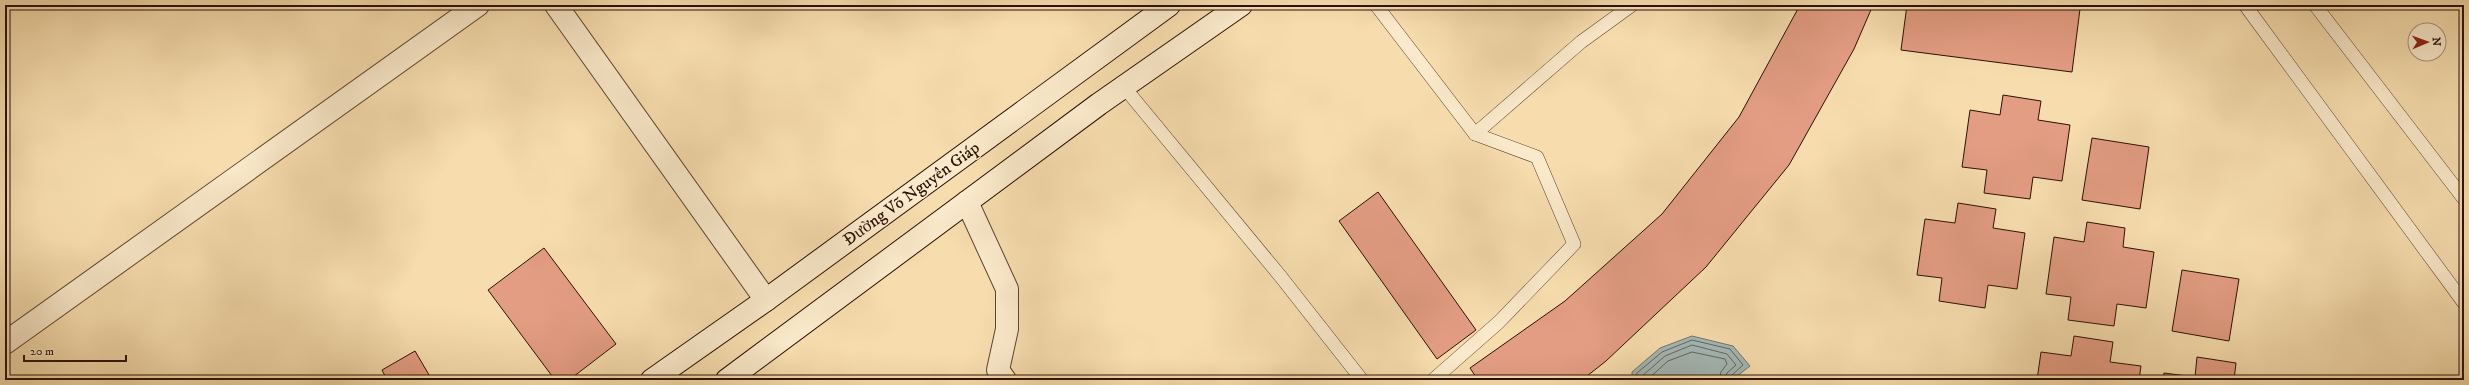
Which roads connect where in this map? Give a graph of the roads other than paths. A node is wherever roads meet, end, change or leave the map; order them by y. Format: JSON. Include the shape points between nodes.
{"nodes":[{"id":1,"x":478,"y":5,"type":"edge"},
{"id":2,"x":556,"y":5,"type":"edge"},
{"id":3,"x":1169,"y":5,"type":"edge"},
{"id":4,"x":1241,"y":5,"type":"edge"},
{"id":5,"x":1376,"y":5,"type":"edge"},
{"id":6,"x":1632,"y":5,"type":"edge"},
{"id":7,"x":2245,"y":5,"type":"edge"},
{"id":8,"x":2315,"y":5,"type":"edge"},
{"id":9,"x":1124,"y":87,"type":"junction"},
{"id":10,"x":1475,"y":134,"type":"junction"},
{"id":11,"x":2464,"y":200,"type":"edge"},
{"id":12,"x":967,"y":202,"type":"junction"},
{"id":13,"x":766,"y":300,"type":"junction"},
{"id":14,"x":2464,"y":303,"type":"edge"},
{"id":15,"x":5,"y":343,"type":"edge"},
{"id":16,"x":652,"y":380,"type":"edge"},
{"id":17,"x":727,"y":380,"type":"edge"},
{"id":18,"x":1005,"y":380,"type":"edge"},
{"id":19,"x":1362,"y":380,"type":"edge"},
{"id":20,"x":1433,"y":380,"type":"edge"}],
"edges":[{"from":1,"to":15,"type":"main road"},
{"from":2,"to":13,"type":"main road"},
{"from":3,"to":13,"type":"main road","name":"Đường Võ Nguyên Giáp"},
{"from":4,"to":9,"type":"main road"},
{"from":5,"to":10,"type":"lane"},
{"from":6,"to":10,"type":"lane","via":[[1582,42]]},
{"from":7,"to":14,"type":"lane"},
{"from":8,"to":11,"type":"lane"},
{"from":9,"to":12,"type":"main road"},
{"from":9,"to":19,"type":"lane","via":[[1281,277]]},
{"from":10,"to":20,"type":"lane","via":[[1537,158],[1574,244],[1499,322]]},
{"from":12,"to":17,"type":"main road"},
{"from":12,"to":18,"type":"main road","via":[[1007,288],[1006,330],[998,370]]},
{"from":13,"to":16,"type":"main road","name":"Đường Võ Nguyên Giáp"}]}
